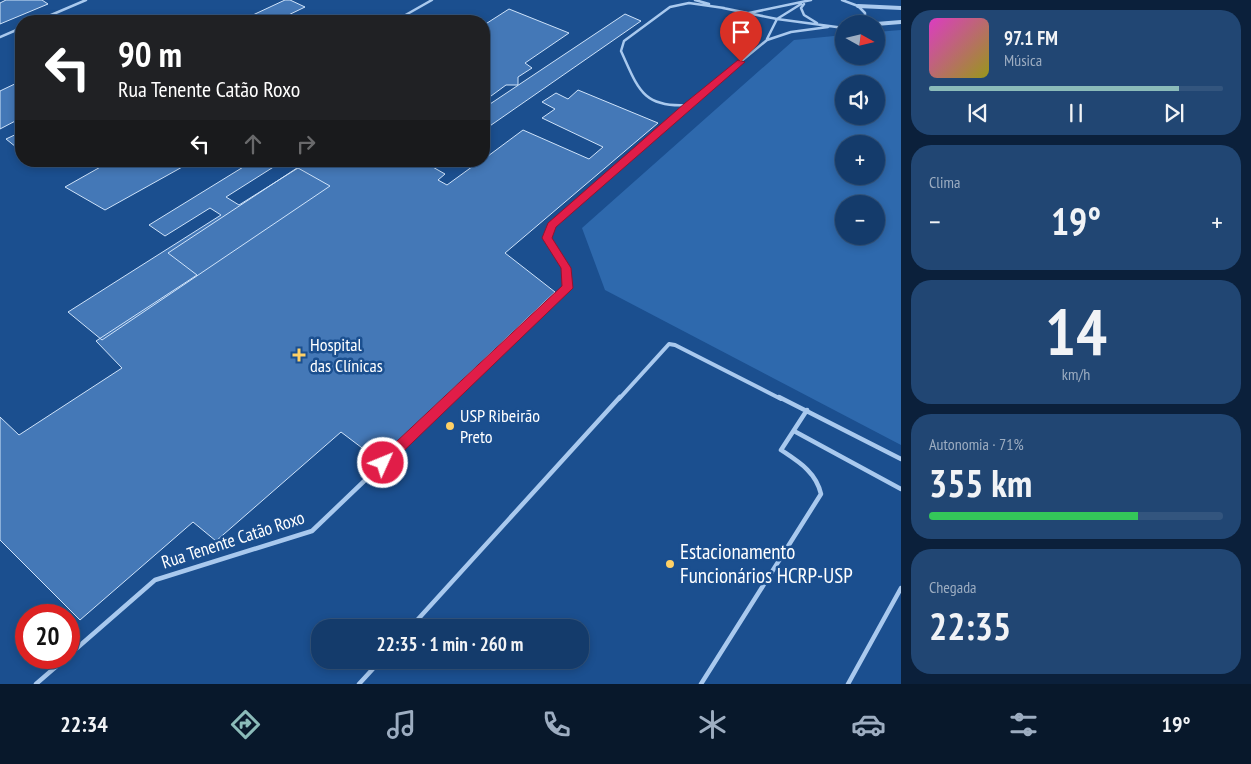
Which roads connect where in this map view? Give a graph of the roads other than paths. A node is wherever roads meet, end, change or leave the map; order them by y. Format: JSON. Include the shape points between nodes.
{"nodes":[{"id":1,"x":86,"y":0,"type":"edge"},
{"id":2,"x":432,"y":0,"type":"edge"},
{"id":3,"x":694,"y":0,"type":"edge"},
{"id":4,"x":811,"y":0,"type":"edge"},
{"id":5,"x":842,"y":0,"type":"edge"},
{"id":6,"x":805,"y":2,"type":"junction"},
{"id":7,"x":858,"y":6,"type":"junction"},
{"id":8,"x":724,"y":8,"type":"junction"},
{"id":9,"x":901,"y":8,"type":"edge"},
{"id":10,"x":746,"y":13,"type":"junction"},
{"id":11,"x":51,"y":15,"type":"edge"},
{"id":12,"x":406,"y":15,"type":"edge"},
{"id":13,"x":865,"y":15,"type":"edge"},
{"id":14,"x":777,"y":19,"type":"junction"},
{"id":15,"x":901,"y":22,"type":"edge"},
{"id":16,"x":885,"y":23,"type":"edge"},
{"id":17,"x":828,"y":27,"type":"junction"},
{"id":18,"x":835,"y":27,"type":"edge"},
{"id":19,"x":15,"y":31,"type":"edge"},
{"id":20,"x":0,"y":37,"type":"edge"},
{"id":21,"x":767,"y":40,"type":"junction"},
{"id":22,"x":688,"y":105,"type":"junction"},
{"id":23,"x":807,"y":410,"type":"junction"},
{"id":24,"x":794,"y":430,"type":"junction"},
{"id":25,"x":901,"y":459,"type":"edge"},
{"id":26,"x":901,"y":489,"type":"edge"},
{"id":27,"x":901,"y":588,"type":"edge"},
{"id":28,"x":418,"y":619,"type":"edge"},
{"id":29,"x":80,"y":645,"type":"edge"},
{"id":30,"x":53,"y":669,"type":"edge"},
{"id":31,"x":372,"y":669,"type":"edge"},
{"id":32,"x":36,"y":684,"type":"edge"},
{"id":33,"x":358,"y":684,"type":"edge"},
{"id":34,"x":700,"y":684,"type":"edge"},
{"id":35,"x":848,"y":684,"type":"edge"}],
"edges":[{"from":1,"to":11,"type":"lane"},
{"from":2,"to":12,"type":"lane"},
{"from":3,"to":8,"type":"lane"},
{"from":4,"to":6,"type":"lane"},
{"from":5,"to":7,"type":"lane"},
{"from":6,"to":10,"type":"lane"},
{"from":6,"to":14,"type":"lane"},
{"from":6,"to":17,"type":"lane","via":[[801,8],[804,15]]},
{"from":7,"to":9,"type":"street"},
{"from":7,"to":13,"type":"lane"},
{"from":8,"to":10,"type":"lane"},
{"from":8,"to":22,"type":"lane","via":[[689,3],[670,7],[624,41],[621,51],[642,93],[657,103],[675,107]]},
{"from":10,"to":14,"type":"lane"},
{"from":14,"to":17,"type":"lane"},
{"from":14,"to":21,"type":"lane"},
{"from":15,"to":16,"type":"street"},
{"from":17,"to":18,"type":"lane"},
{"from":17,"to":21,"type":"lane","via":[[791,32]]},
{"from":19,"to":20,"type":"lane"},
{"from":21,"to":22,"type":"lane","name":"Rua Tenente Catão Roxo"},
{"from":22,"to":29,"type":"lane","name":"Rua Tenente Catão Roxo","via":[[552,225],[547,238],[566,268],[567,288],[312,531],[154,580]]},
{"from":23,"to":24,"type":"lane"},
{"from":23,"to":25,"type":"lane"},
{"from":23,"to":28,"type":"lane","via":[[670,344]]},
{"from":24,"to":26,"type":"lane"},
{"from":24,"to":34,"type":"lane","via":[[781,450],[813,473],[820,483],[821,494]]},
{"from":27,"to":35,"type":"lane"},
{"from":30,"to":32,"type":"lane"},
{"from":31,"to":33,"type":"lane"}]}
